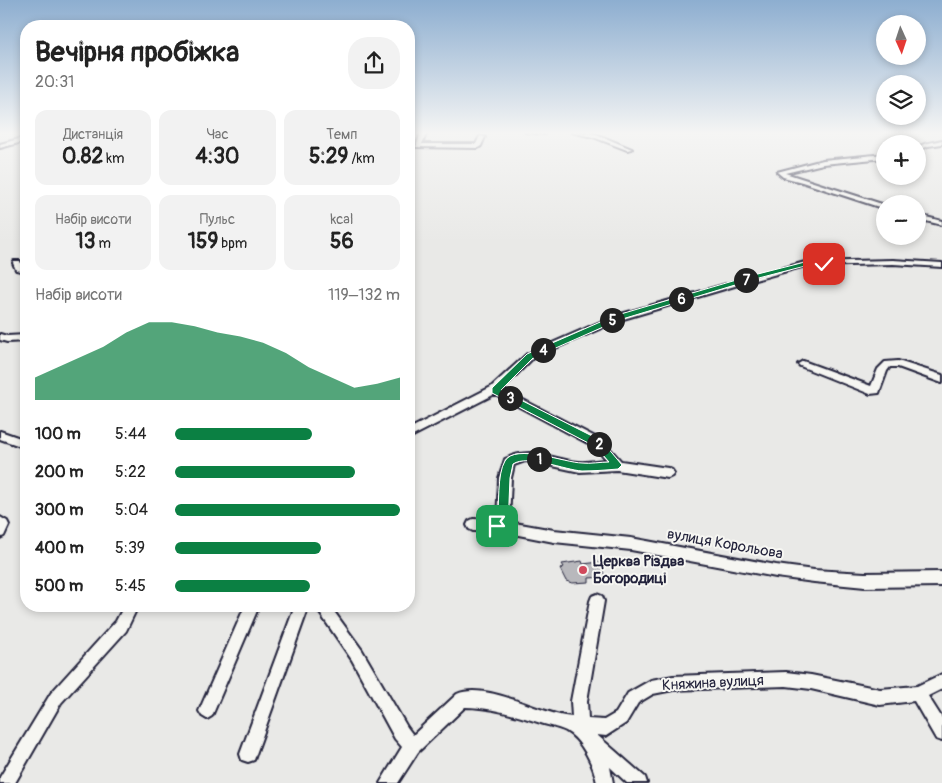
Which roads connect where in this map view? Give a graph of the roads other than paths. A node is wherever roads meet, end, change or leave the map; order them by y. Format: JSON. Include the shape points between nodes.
{"nodes":[{"id":1,"x":795,"y":169,"type":"edge"},
{"id":2,"x":876,"y":204,"type":"edge"},
{"id":3,"x":926,"y":219,"type":"edge"},
{"id":4,"x":942,"y":223,"type":"edge"},
{"id":5,"x":17,"y":262,"type":"dead end"},
{"id":6,"x":942,"y":265,"type":"edge"},
{"id":7,"x":20,"y":268,"type":"edge"},
{"id":8,"x":0,"y":337,"type":"edge"},
{"id":9,"x":20,"y":338,"type":"edge"},
{"id":10,"x":802,"y":364,"type":"dead end"},
{"id":11,"x":942,"y":379,"type":"edge"},
{"id":12,"x":495,"y":390,"type":"junction"},
{"id":13,"x":415,"y":431,"type":"edge"},
{"id":14,"x":0,"y":435,"type":"edge"},
{"id":15,"x":20,"y":442,"type":"edge"},
{"id":16,"x":618,"y":465,"type":"junction"},
{"id":17,"x":668,"y":473,"type":"dead end"},
{"id":18,"x":0,"y":523,"type":"edge"},
{"id":19,"x":473,"y":525,"type":"dead end"},
{"id":20,"x":503,"y":526,"type":"junction"},
{"id":21,"x":0,"y":532,"type":"edge"},
{"id":22,"x":942,"y":579,"type":"edge"},
{"id":23,"x":597,"y":601,"type":"dead end"},
{"id":24,"x":128,"y":612,"type":"edge"},
{"id":25,"x":249,"y":612,"type":"edge"},
{"id":26,"x":300,"y":612,"type":"edge"},
{"id":27,"x":326,"y":612,"type":"edge"},
{"id":28,"x":942,"y":681,"type":"edge"},
{"id":29,"x":918,"y":692,"type":"junction"},
{"id":30,"x":207,"y":711,"type":"dead end"},
{"id":31,"x":571,"y":725,"type":"junction"},
{"id":32,"x":942,"y":733,"type":"edge"},
{"id":33,"x":412,"y":746,"type":"junction"},
{"id":34,"x":248,"y":754,"type":"dead end"},
{"id":35,"x":6,"y":783,"type":"edge"},
{"id":36,"x":388,"y":783,"type":"edge"},
{"id":37,"x":605,"y":783,"type":"edge"},
{"id":38,"x":639,"y":783,"type":"edge"}],
"edges":[{"from":1,"to":2,"type":"street","via":[[780,172]]},
{"from":3,"to":4,"type":"street"},
{"from":5,"to":7,"type":"street"},
{"from":6,"to":12,"type":"street","via":[[893,262],[805,264],[752,278],[617,318],[530,356]]},
{"from":8,"to":9,"type":"street"},
{"from":10,"to":11,"type":"street","via":[[870,390],[875,390],[888,364],[898,364]]},
{"from":12,"to":13,"type":"street"},
{"from":12,"to":16,"type":"street","via":[[599,444]]},
{"from":14,"to":15,"type":"street"},
{"from":16,"to":17,"type":"street"},
{"from":16,"to":20,"type":"street","via":[[582,467],[531,457],[514,458],[509,462],[505,478]]},
{"from":18,"to":21,"type":"street","via":[[3,525]]},
{"from":19,"to":20,"type":"street","name":"вулиця Корольова"},
{"from":20,"to":22,"type":"street","name":"вулиця Корольова","via":[[554,536],[631,544],[814,576],[865,580]]},
{"from":23,"to":31,"type":"street","via":[[579,701],[580,721]]},
{"from":24,"to":35,"type":"street","via":[[122,626],[56,698]]},
{"from":25,"to":30,"type":"street"},
{"from":26,"to":34,"type":"street"},
{"from":27,"to":33,"type":"street","via":[[357,655]]},
{"from":28,"to":29,"type":"street","name":"Княжина вулиця"},
{"from":29,"to":31,"type":"street","name":"Княжина вулиця","via":[[880,697],[786,679],[674,682],[651,687],[633,698],[621,718],[606,728]]},
{"from":29,"to":32,"type":"street"},
{"from":31,"to":33,"type":"street","name":"Княжина вулиця","via":[[480,699],[462,700]]},
{"from":31,"to":37,"type":"street","via":[[589,742],[604,770]]},
{"from":31,"to":38,"type":"street"},
{"from":33,"to":36,"type":"street","name":"Княжина вулиця"}]}
